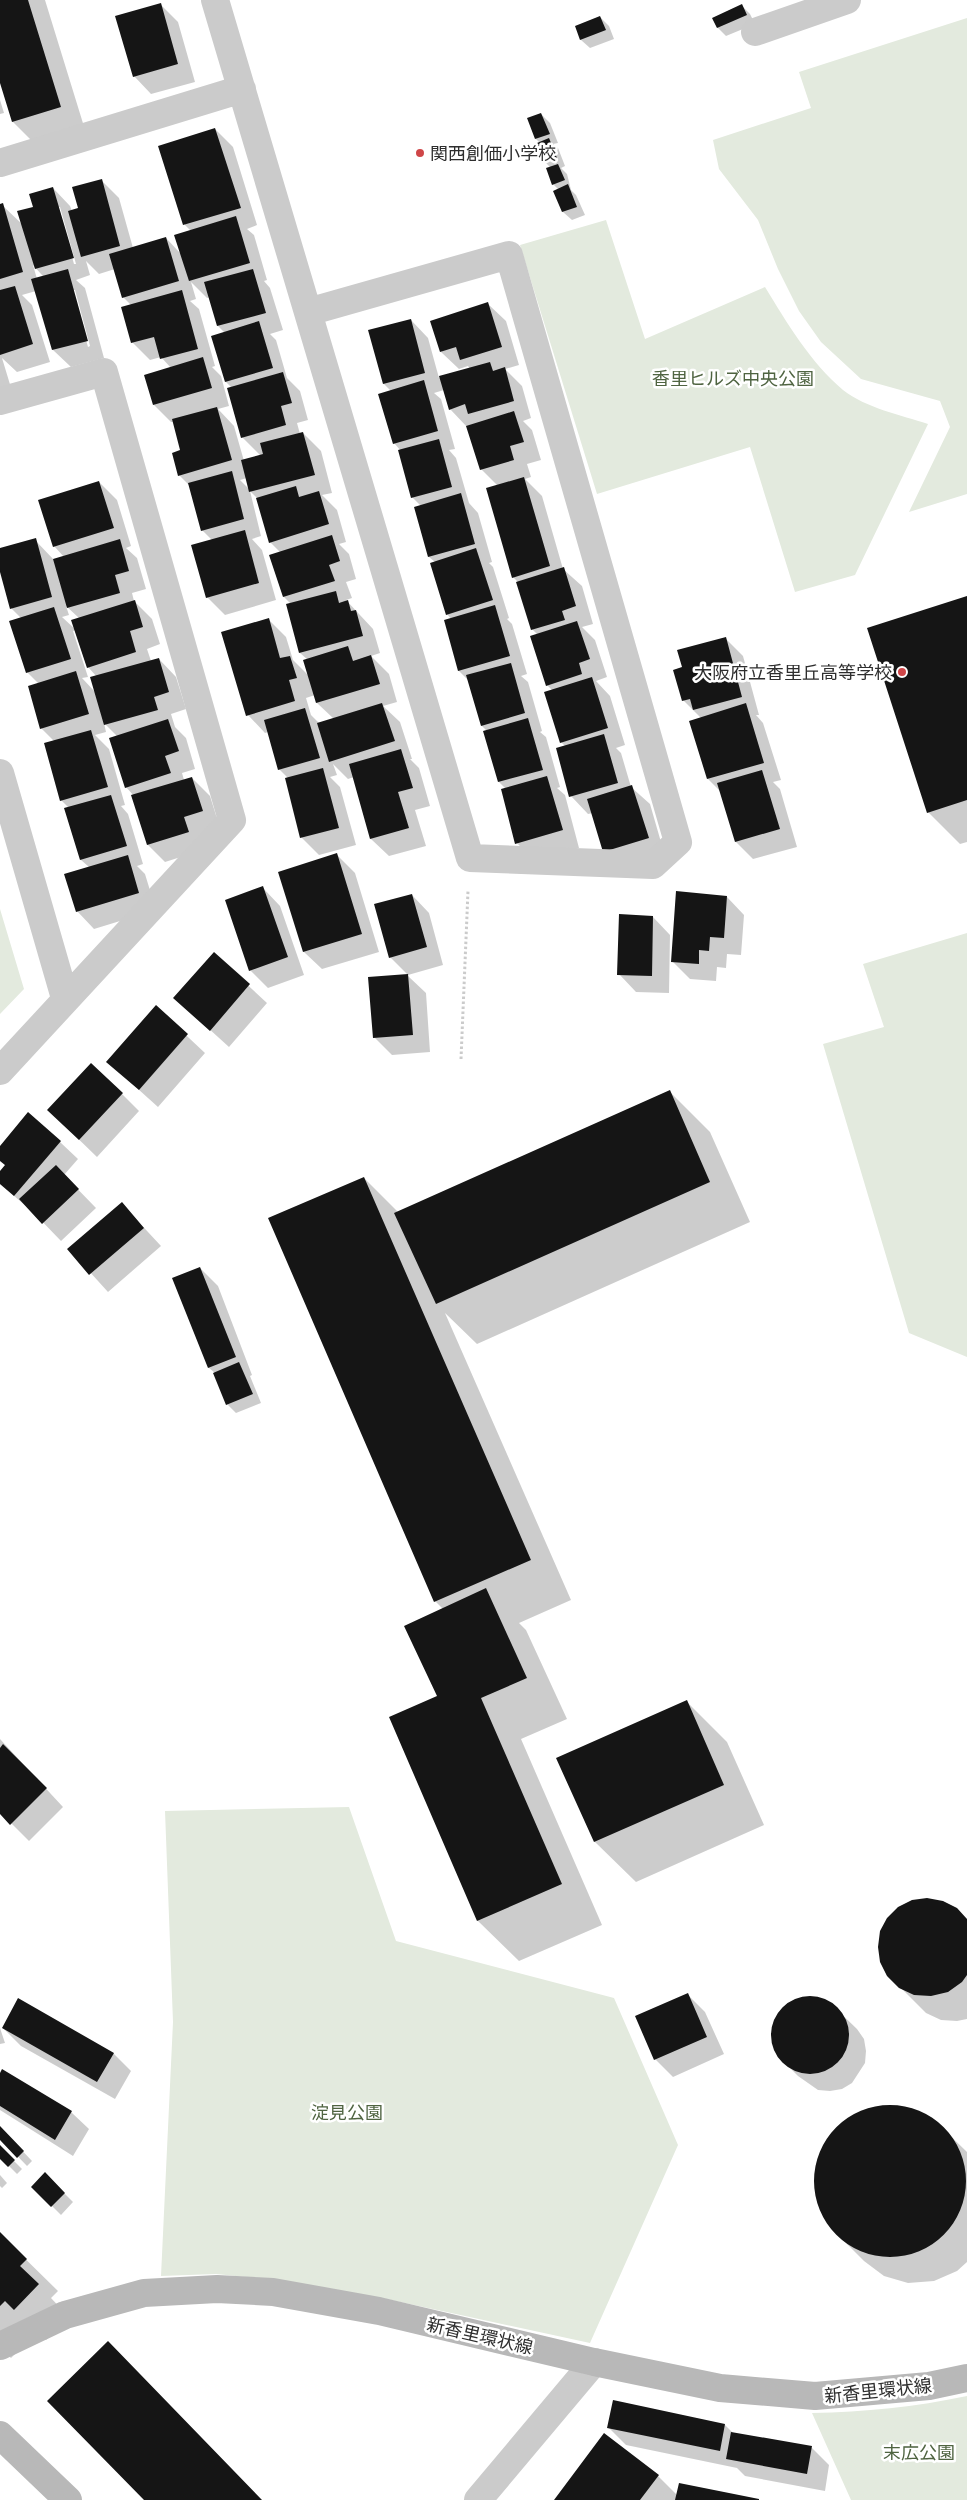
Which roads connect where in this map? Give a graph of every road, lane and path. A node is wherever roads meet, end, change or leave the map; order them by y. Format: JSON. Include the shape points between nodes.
{"nodes":[{"id":1,"x":215,"y":0,"type":"edge"},
{"id":2,"x":847,"y":0,"type":"edge"},
{"id":3,"x":755,"y":32,"type":"dead end"},
{"id":4,"x":242,"y":89,"type":"junction"},
{"id":5,"x":0,"y":163,"type":"edge"},
{"id":6,"x":308,"y":312,"type":"junction"},
{"id":7,"x":0,"y":401,"type":"edge"},
{"id":8,"x":0,"y":773,"type":"edge"},
{"id":9,"x":470,"y":858,"type":"junction"},
{"id":10,"x":65,"y":998,"type":"junction"},
{"id":11,"x":462,"y":1060,"type":"dead end"},
{"id":12,"x":0,"y":1071,"type":"edge"},
{"id":13,"x":0,"y":2346,"type":"edge"},
{"id":14,"x":594,"y":2362,"type":"junction"},
{"id":15,"x":967,"y":2378,"type":"edge"},
{"id":16,"x":0,"y":2436,"type":"edge"},
{"id":17,"x":68,"y":2500,"type":"edge"},
{"id":18,"x":478,"y":2500,"type":"edge"}],
"edges":[{"from":1,"to":4,"type":"street"},
{"from":2,"to":3,"type":"street"},
{"from":4,"to":5,"type":"street"},
{"from":4,"to":6,"type":"street"},
{"from":6,"to":9,"type":"street"},
{"from":6,"to":9,"type":"street","via":[[509,255],[678,842],[653,865]]},
{"from":7,"to":10,"type":"street","via":[[104,372],[232,820]]},
{"from":8,"to":10,"type":"street"},
{"from":9,"to":11,"type":"path"},
{"from":10,"to":12,"type":"street"},
{"from":13,"to":14,"type":"street","name":"新香里環状線","via":[[65,2315],[144,2293],[217,2289],[274,2292],[379,2311]]},
{"from":14,"to":15,"type":"street","name":"新香里環状線","via":[[720,2388],[816,2396],[929,2386]]},
{"from":14,"to":18,"type":"street"},
{"from":16,"to":17,"type":"street"}]}
